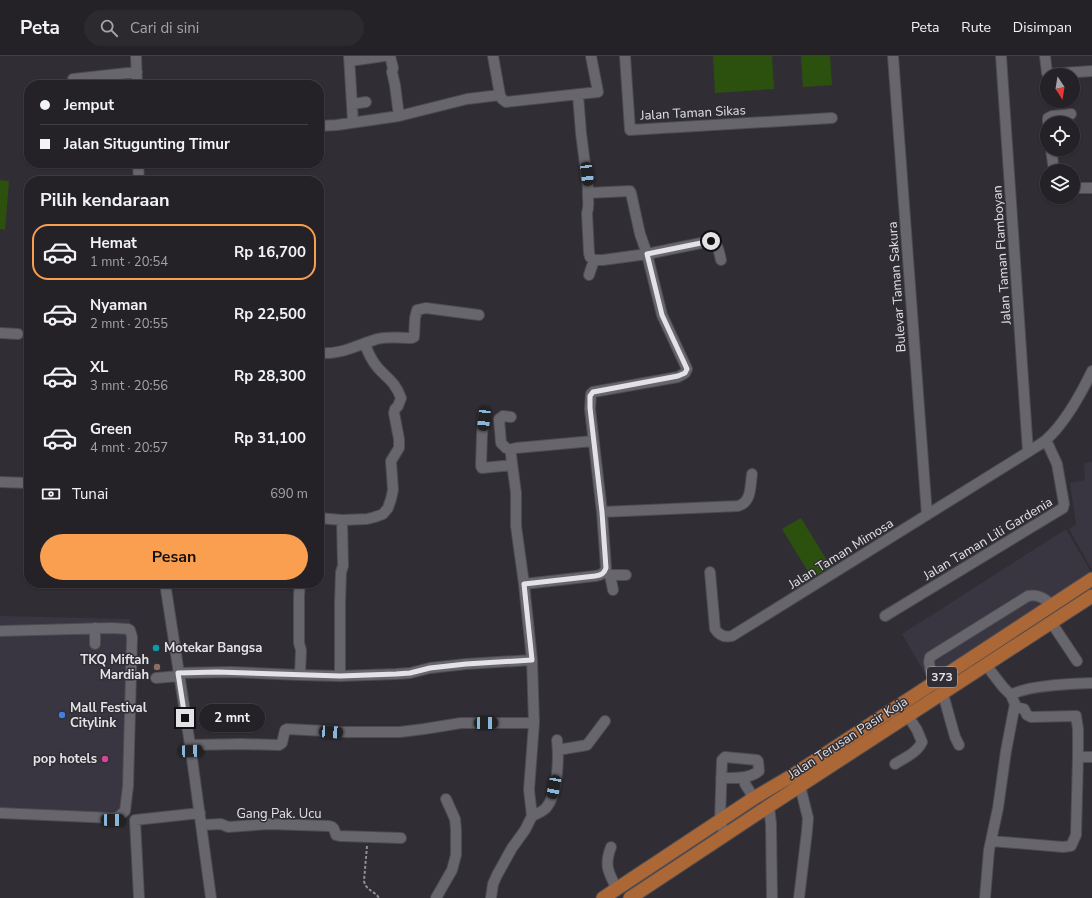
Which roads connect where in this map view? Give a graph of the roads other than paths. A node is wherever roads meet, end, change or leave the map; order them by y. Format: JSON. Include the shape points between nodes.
{"nodes":[{"id":1,"x":136,"y":56,"type":"edge"},
{"id":2,"x":384,"y":56,"type":"edge"},
{"id":3,"x":390,"y":56,"type":"edge"},
{"id":4,"x":494,"y":56,"type":"edge"},
{"id":5,"x":591,"y":56,"type":"edge"},
{"id":6,"x":625,"y":56,"type":"edge"},
{"id":7,"x":893,"y":56,"type":"edge"},
{"id":8,"x":1001,"y":56,"type":"edge"},
{"id":9,"x":1045,"y":56,"type":"edge"},
{"id":10,"x":350,"y":59,"type":"edge"},
{"id":11,"x":1092,"y":71,"type":"edge"},
{"id":12,"x":137,"y":72,"type":"junction"},
{"id":13,"x":73,"y":79,"type":"dead end"},
{"id":14,"x":137,"y":80,"type":"edge"},
{"id":15,"x":500,"y":95,"type":"junction"},
{"id":16,"x":578,"y":95,"type":"junction"},
{"id":17,"x":366,"y":102,"type":"dead end"},
{"id":18,"x":352,"y":104,"type":"junction"},
{"id":19,"x":1071,"y":114,"type":"dead end"},
{"id":20,"x":400,"y":116,"type":"junction"},
{"id":21,"x":1052,"y":116,"type":"edge"},
{"id":22,"x":832,"y":118,"type":"dead end"},
{"id":23,"x":353,"y":122,"type":"junction"},
{"id":24,"x":324,"y":125,"type":"edge"},
{"id":25,"x":1080,"y":188,"type":"edge"},
{"id":26,"x":1092,"y":188,"type":"edge"},
{"id":27,"x":588,"y":193,"type":"junction"},
{"id":28,"x":647,"y":254,"type":"junction"},
{"id":29,"x":594,"y":260,"type":"junction"},
{"id":30,"x":721,"y":260,"type":"dead end"},
{"id":31,"x":589,"y":275,"type":"dead end"},
{"id":32,"x":479,"y":315,"type":"dead end"},
{"id":33,"x":0,"y":333,"type":"edge"},
{"id":34,"x":18,"y":334,"type":"dead end"},
{"id":35,"x":365,"y":344,"type":"junction"},
{"id":36,"x":324,"y":354,"type":"edge"},
{"id":37,"x":1092,"y":371,"type":"edge"},
{"id":38,"x":484,"y":414,"type":"dead end"},
{"id":39,"x":511,"y":417,"type":"dead end"},
{"id":40,"x":1046,"y":440,"type":"junction"},
{"id":41,"x":594,"y":441,"type":"junction"},
{"id":42,"x":511,"y":450,"type":"junction"},
{"id":43,"x":1028,"y":452,"type":"junction"},
{"id":44,"x":512,"y":465,"type":"junction"},
{"id":45,"x":752,"y":474,"type":"dead end"},
{"id":46,"x":0,"y":482,"type":"edge"},
{"id":47,"x":24,"y":483,"type":"edge"},
{"id":48,"x":602,"y":512,"type":"junction"},
{"id":49,"x":926,"y":515,"type":"junction"},
{"id":50,"x":324,"y":518,"type":"edge"},
{"id":51,"x":342,"y":520,"type":"junction"},
{"id":52,"x":710,"y":572,"type":"dead end"},
{"id":53,"x":608,"y":573,"type":"junction"},
{"id":54,"x":626,"y":575,"type":"dead end"},
{"id":55,"x":1092,"y":579,"type":"edge"},
{"id":56,"x":524,"y":584,"type":"junction"},
{"id":57,"x":166,"y":588,"type":"edge"},
{"id":58,"x":300,"y":588,"type":"edge"},
{"id":59,"x":613,"y":590,"type":"dead end"},
{"id":60,"x":1092,"y":596,"type":"edge"},
{"id":61,"x":1052,"y":605,"type":"junction"},
{"id":62,"x":885,"y":616,"type":"dead end"},
{"id":63,"x":1052,"y":622,"type":"junction"},
{"id":64,"x":95,"y":628,"type":"junction"},
{"id":65,"x":0,"y":631,"type":"edge"},
{"id":66,"x":94,"y":644,"type":"dead end"},
{"id":67,"x":532,"y":660,"type":"junction"},
{"id":68,"x":1077,"y":661,"type":"dead end"},
{"id":69,"x":986,"y":666,"type":"junction"},
{"id":70,"x":178,"y":674,"type":"junction"},
{"id":71,"x":300,"y":675,"type":"junction"},
{"id":72,"x":340,"y":676,"type":"junction"},
{"id":73,"x":156,"y":678,"type":"dead end"},
{"id":74,"x":936,"y":681,"type":"junction"},
{"id":75,"x":1092,"y":683,"type":"edge"},
{"id":76,"x":943,"y":694,"type":"junction"},
{"id":77,"x":1011,"y":695,"type":"junction"},
{"id":78,"x":1015,"y":707,"type":"junction"},
{"id":79,"x":908,"y":716,"type":"junction"},
{"id":80,"x":605,"y":721,"type":"dead end"},
{"id":81,"x":534,"y":723,"type":"junction"},
{"id":82,"x":959,"y":744,"type":"dead end"},
{"id":83,"x":190,"y":748,"type":"junction"},
{"id":84,"x":214,"y":750,"type":"dead end"},
{"id":85,"x":1078,"y":757,"type":"junction"},
{"id":86,"x":1092,"y":757,"type":"edge"},
{"id":87,"x":894,"y":764,"type":"dead end"},
{"id":88,"x":792,"y":774,"type":"junction"},
{"id":89,"x":744,"y":777,"type":"junction"},
{"id":90,"x":721,"y":778,"type":"junction"},
{"id":91,"x":800,"y":786,"type":"junction"},
{"id":92,"x":754,"y":798,"type":"junction"},
{"id":93,"x":446,"y":799,"type":"dead end"},
{"id":94,"x":768,"y":806,"type":"junction"},
{"id":95,"x":200,"y":813,"type":"junction"},
{"id":96,"x":0,"y":814,"type":"edge"},
{"id":97,"x":532,"y":816,"type":"junction"},
{"id":98,"x":135,"y":820,"type":"junction"},
{"id":99,"x":720,"y":821,"type":"junction"},
{"id":100,"x":202,"y":825,"type":"junction"},
{"id":101,"x":725,"y":835,"type":"junction"},
{"id":102,"x":401,"y":838,"type":"dead end"},
{"id":103,"x":991,"y":841,"type":"junction"},
{"id":104,"x":610,"y":847,"type":"dead end"},
{"id":105,"x":617,"y":889,"type":"junction"},
{"id":106,"x":139,"y":898,"type":"edge"},
{"id":107,"x":212,"y":898,"type":"edge"},
{"id":108,"x":436,"y":898,"type":"edge"},
{"id":109,"x":491,"y":898,"type":"edge"},
{"id":110,"x":603,"y":898,"type":"edge"},
{"id":111,"x":630,"y":898,"type":"edge"},
{"id":112,"x":772,"y":898,"type":"edge"},
{"id":113,"x":799,"y":898,"type":"edge"},
{"id":114,"x":985,"y":898,"type":"edge"}],
"edges":[{"from":1,"to":12,"type":"street"},
{"from":2,"to":10,"type":"street"},
{"from":3,"to":20,"type":"street"},
{"from":4,"to":15,"type":"street"},
{"from":5,"to":16,"type":"street","via":[[598,92]]},
{"from":6,"to":22,"type":"street","name":"Jalan Taman Sikas","via":[[630,130]]},
{"from":7,"to":49,"type":"street","name":"Bulevar Taman Sakura"},
{"from":8,"to":43,"type":"street","name":"Jalan Taman Flamboyan"},
{"from":9,"to":11,"type":"street","via":[[1046,70],[1049,74]]},
{"from":10,"to":18,"type":"street"},
{"from":12,"to":13,"type":"street"},
{"from":12,"to":14,"type":"street"},
{"from":15,"to":16,"type":"street","via":[[506,102]]},
{"from":15,"to":20,"type":"street","via":[[467,99]]},
{"from":16,"to":27,"type":"street"},
{"from":17,"to":18,"type":"street"},
{"from":18,"to":23,"type":"street"},
{"from":19,"to":21,"type":"street"},
{"from":20,"to":23,"type":"street"},
{"from":23,"to":24,"type":"street"},
{"from":25,"to":26,"type":"street"},
{"from":27,"to":28,"type":"street","via":[[630,191]]},
{"from":27,"to":29,"type":"street","via":[[589,253]]},
{"from":28,"to":29,"type":"street"},
{"from":28,"to":30,"type":"street","via":[[711,241],[718,246]]},
{"from":28,"to":41,"type":"street","via":[[662,315],[687,369],[678,376],[593,392],[590,396],[590,408]]},
{"from":29,"to":31,"type":"street"},
{"from":32,"to":35,"type":"street","via":[[420,309],[417,310],[415,318],[414,337],[392,337]]},
{"from":33,"to":34,"type":"street"},
{"from":35,"to":36,"type":"street"},
{"from":35,"to":51,"type":"street","via":[[368,354],[394,383],[401,398],[394,413],[399,448],[391,461],[393,490],[388,508],[383,514],[375,517]]},
{"from":37,"to":40,"type":"street","name":"Jalan Taman Mimosa","via":[[1064,420]]},
{"from":38,"to":44,"type":"street","via":[[482,468]]},
{"from":39,"to":42,"type":"street","via":[[499,418],[501,443]]},
{"from":40,"to":43,"type":"street","name":"Jalan Taman Mimosa"},
{"from":40,"to":62,"type":"street","name":"Jalan Taman Lili Gardenia","via":[[1057,464],[1063,508]]},
{"from":41,"to":42,"type":"street","via":[[529,446]]},
{"from":41,"to":48,"type":"street"},
{"from":42,"to":44,"type":"street"},
{"from":43,"to":49,"type":"street","name":"Jalan Taman Mimosa"},
{"from":44,"to":56,"type":"street","via":[[516,492],[516,526]]},
{"from":45,"to":48,"type":"street","via":[[749,496],[745,503],[738,506]]},
{"from":46,"to":47,"type":"street"},
{"from":48,"to":53,"type":"street"},
{"from":49,"to":52,"type":"street","name":"Jalan Taman Mimosa","via":[[732,636],[724,636],[715,629]]},
{"from":50,"to":51,"type":"street"},
{"from":51,"to":72,"type":"street"},
{"from":53,"to":54,"type":"street"},
{"from":53,"to":56,"type":"street"},
{"from":53,"to":59,"type":"street"},
{"from":55,"to":61,"type":"main road","name":"Jalan Terusan Pasir Koja","number":"373"},
{"from":56,"to":67,"type":"street"},
{"from":57,"to":70,"type":"street"},
{"from":58,"to":71,"type":"street"},
{"from":60,"to":63,"type":"main road","name":"Jalan Terusan Pasir Koja","number":"373"},
{"from":61,"to":74,"type":"main road","name":"Jalan Terusan Pasir Koja","number":"373"},
{"from":61,"to":74,"type":"street","via":[[1040,596],[1028,596],[939,650],[929,659],[931,673]]},
{"from":63,"to":68,"type":"street"},
{"from":63,"to":69,"type":"main road","name":"Jalan Terusan Pasir Koja","number":"373"},
{"from":64,"to":65,"type":"street"},
{"from":64,"to":66,"type":"street"},
{"from":64,"to":96,"type":"street","via":[[128,629],[132,633],[128,786],[125,811],[113,818],[100,814]]},
{"from":67,"to":72,"type":"street","via":[[466,664],[403,674]]},
{"from":67,"to":81,"type":"street"},
{"from":69,"to":76,"type":"main road","name":"Jalan Terusan Pasir Koja","number":"373"},
{"from":69,"to":77,"type":"street"},
{"from":70,"to":71,"type":"street","via":[[224,672]]},
{"from":70,"to":73,"type":"street"},
{"from":70,"to":83,"type":"street"},
{"from":71,"to":72,"type":"street"},
{"from":74,"to":76,"type":"street"},
{"from":74,"to":88,"type":"main road","name":"Jalan Terusan Pasir Koja","number":"373"},
{"from":75,"to":77,"type":"street","via":[[1025,689]]},
{"from":76,"to":79,"type":"main road","name":"Jalan Terusan Pasir Koja","number":"373"},
{"from":76,"to":82,"type":"street"},
{"from":77,"to":78,"type":"street"},
{"from":78,"to":85,"type":"street","via":[[1024,709],[1031,717],[1076,716]]},
{"from":78,"to":103,"type":"street"},
{"from":79,"to":87,"type":"street","via":[[922,742],[915,752]]},
{"from":79,"to":91,"type":"main road","name":"Jalan Terusan Pasir Koja","number":"373"},
{"from":80,"to":97,"type":"street","via":[[588,745],[558,745],[553,796],[544,810]]},
{"from":81,"to":83,"type":"street","via":[[461,723],[400,732],[287,729],[279,745],[242,744]]},
{"from":81,"to":97,"type":"street","via":[[529,790]]},
{"from":83,"to":84,"type":"street"},
{"from":83,"to":95,"type":"street"},
{"from":85,"to":86,"type":"street"},
{"from":85,"to":103,"type":"street","via":[[1076,835],[1072,846]]},
{"from":88,"to":91,"type":"street"},
{"from":88,"to":92,"type":"main road","name":"Jalan Terusan Pasir Koja","number":"373"},
{"from":89,"to":90,"type":"street"},
{"from":89,"to":90,"type":"street","via":[[759,771],[757,760],[725,757],[722,760]]},
{"from":89,"to":92,"type":"street","via":[[745,784]]},
{"from":90,"to":99,"type":"street"},
{"from":91,"to":94,"type":"main road","name":"Jalan Terusan Pasir Koja","number":"373"},
{"from":91,"to":113,"type":"street","via":[[808,818]]},
{"from":92,"to":99,"type":"main road","name":"Jalan Terusan Pasir Koja","number":"373"},
{"from":93,"to":108,"type":"street","via":[[455,819],[456,855],[452,870]]},
{"from":94,"to":101,"type":"main road","name":"Jalan Terusan Pasir Koja","number":"373"},
{"from":94,"to":112,"type":"street","via":[[771,824]]},
{"from":95,"to":98,"type":"street"},
{"from":95,"to":100,"type":"street"},
{"from":96,"to":98,"type":"street"},
{"from":97,"to":109,"type":"street","via":[[497,875]]},
{"from":98,"to":106,"type":"street"},
{"from":99,"to":101,"type":"street"},
{"from":99,"to":105,"type":"main road","name":"Jalan Terusan Pasir Koja","number":"373"},
{"from":100,"to":102,"type":"street","name":"Gang Pak. Ucu","via":[[329,826],[340,836]]},
{"from":100,"to":107,"type":"street"},
{"from":101,"to":111,"type":"main road","name":"Jalan Terusan Pasir Koja","number":"373"},
{"from":103,"to":114,"type":"street"},
{"from":104,"to":105,"type":"street","via":[[607,864],[610,877]]},
{"from":105,"to":110,"type":"main road","name":"Jalan Terusan Pasir Koja","number":"373"}]}
